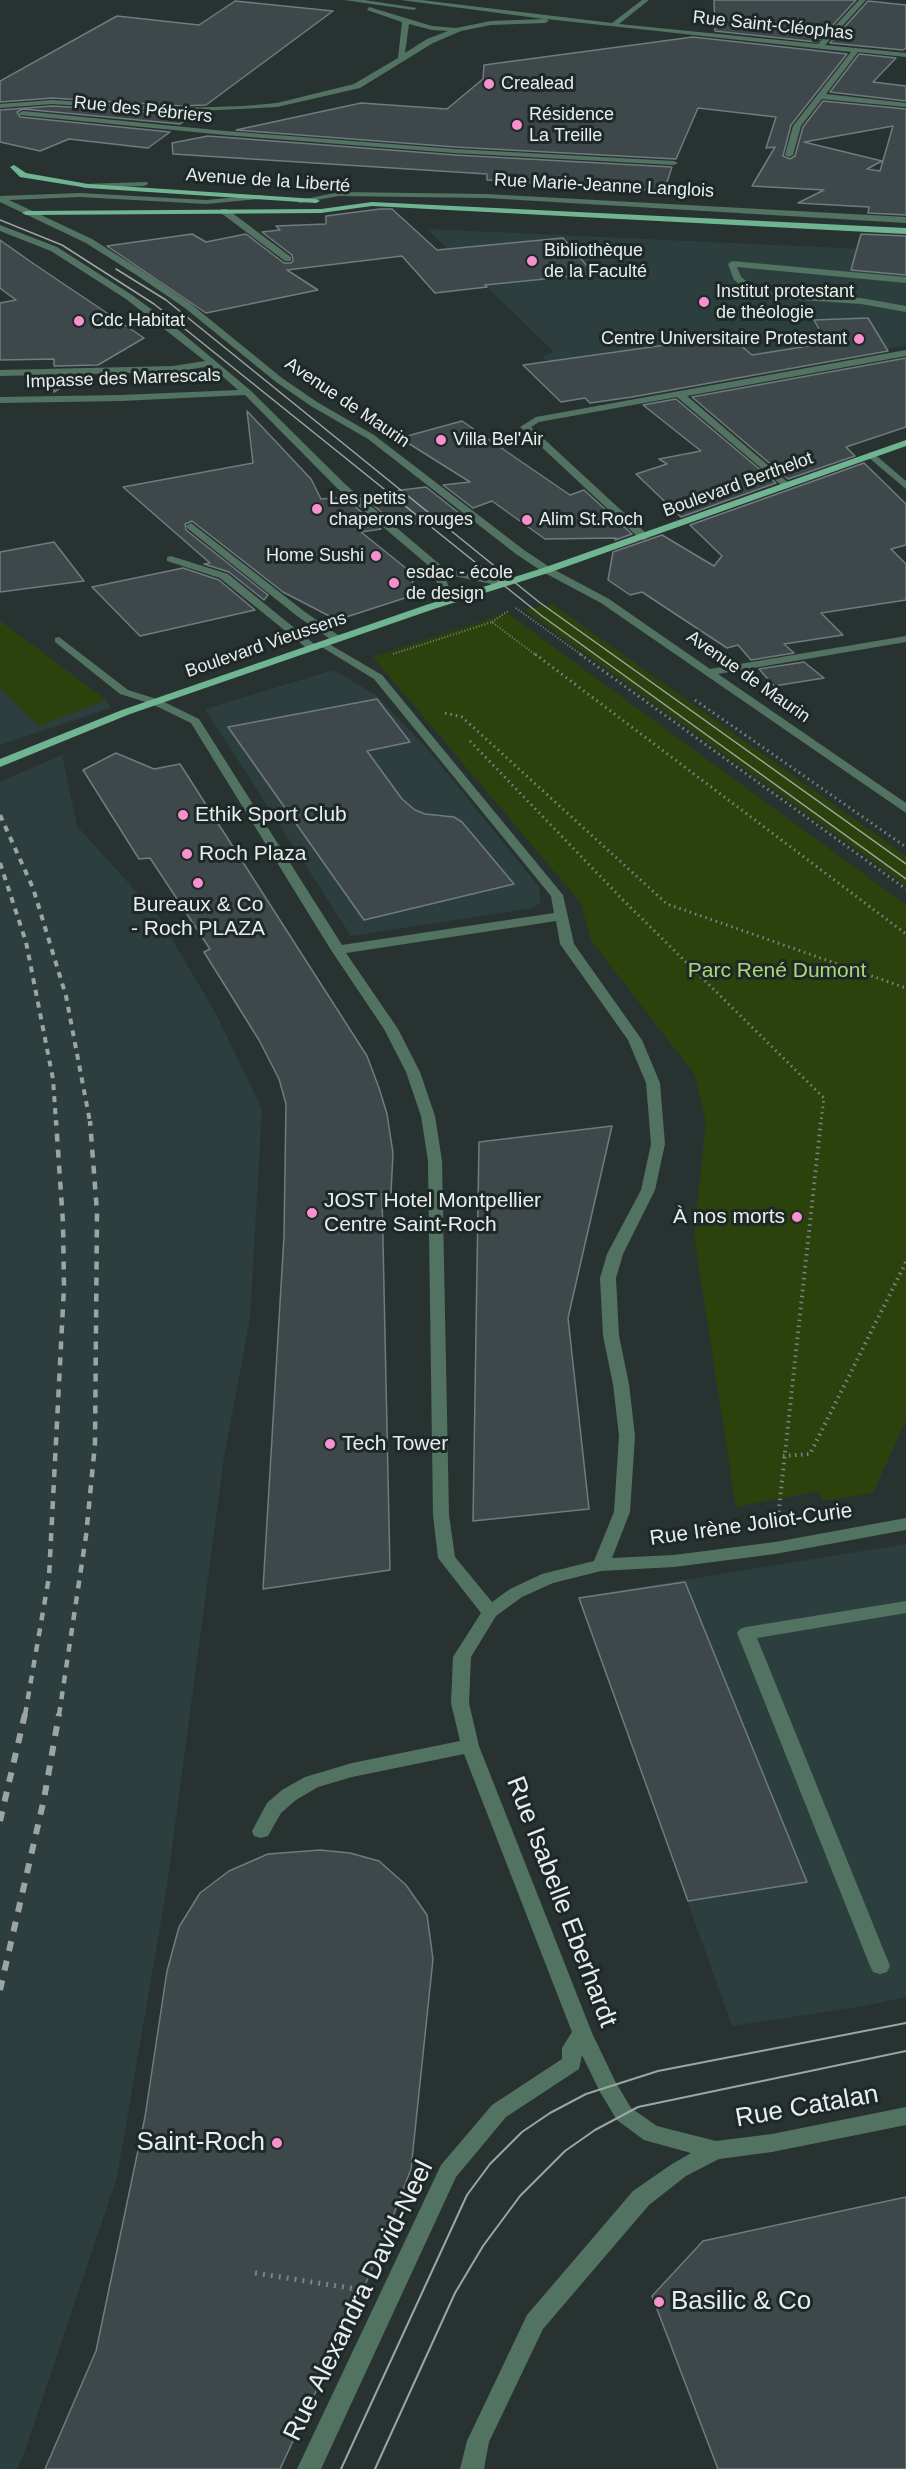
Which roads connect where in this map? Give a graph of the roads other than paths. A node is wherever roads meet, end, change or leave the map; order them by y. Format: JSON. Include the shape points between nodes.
{"nodes":[{"id":1,"x":345,"y":0,"type":"edge"},
{"id":2,"x":404,"y":0,"type":"edge"},
{"id":3,"x":646,"y":0,"type":"edge"},
{"id":4,"x":863,"y":0,"type":"edge"},
{"id":5,"x":452,"y":5,"type":"junction"},
{"id":6,"x":434,"y":10,"type":"junction"},
{"id":7,"x":425,"y":13,"type":"dead end"},
{"id":8,"x":462,"y":15,"type":"junction"},
{"id":9,"x":417,"y":16,"type":"dead end"},
{"id":10,"x":566,"y":20,"type":"junction"},
{"id":11,"x":406,"y":21,"type":"junction"},
{"id":12,"x":545,"y":21,"type":"junction"},
{"id":13,"x":613,"y":25,"type":"junction"},
{"id":14,"x":459,"y":29,"type":"junction"},
{"id":15,"x":820,"y":46,"type":"junction"},
{"id":16,"x":856,"y":50,"type":"junction"},
{"id":17,"x":906,"y":55,"type":"edge"},
{"id":18,"x":401,"y":57,"type":"junction"},
{"id":19,"x":820,"y":96,"type":"junction"},
{"id":20,"x":906,"y":105,"type":"edge"},
{"id":21,"x":0,"y":106,"type":"edge"},
{"id":22,"x":244,"y":108,"type":"junction"},
{"id":23,"x":23,"y":113,"type":"dead end"},
{"id":24,"x":240,"y":120,"type":"dead end"},
{"id":25,"x":232,"y":127,"type":"dead end"},
{"id":26,"x":225,"y":133,"type":"junction"},
{"id":27,"x":789,"y":154,"type":"dead end"},
{"id":28,"x":674,"y":163,"type":"dead end"},
{"id":29,"x":75,"y":174,"type":"dead end"},
{"id":30,"x":87,"y":176,"type":"dead end"},
{"id":31,"x":144,"y":184,"type":"junction"},
{"id":32,"x":88,"y":186,"type":"junction"},
{"id":33,"x":161,"y":190,"type":"junction"},
{"id":34,"x":0,"y":192,"type":"edge"},
{"id":35,"x":40,"y":193,"type":"junction"},
{"id":36,"x":259,"y":197,"type":"junction"},
{"id":37,"x":0,"y":199,"type":"edge"},
{"id":38,"x":300,"y":201,"type":"junction"},
{"id":39,"x":372,"y":204,"type":"junction"},
{"id":40,"x":224,"y":211,"type":"junction"},
{"id":41,"x":26,"y":213,"type":"junction"},
{"id":42,"x":68,"y":213,"type":"junction"},
{"id":43,"x":906,"y":220,"type":"edge"},
{"id":44,"x":44,"y":221,"type":"junction"},
{"id":45,"x":2,"y":230,"type":"edge"},
{"id":46,"x":906,"y":231,"type":"edge"},
{"id":47,"x":288,"y":259,"type":"dead end"},
{"id":48,"x":906,"y":280,"type":"edge"},
{"id":49,"x":906,"y":309,"type":"edge"},
{"id":50,"x":906,"y":353,"type":"edge"},
{"id":51,"x":213,"y":363,"type":"junction"},
{"id":52,"x":0,"y":373,"type":"edge"},
{"id":53,"x":247,"y":392,"type":"junction"},
{"id":54,"x":679,"y":394,"type":"junction"},
{"id":55,"x":0,"y":400,"type":"edge"},
{"id":56,"x":906,"y":443,"type":"edge"},
{"id":57,"x":872,"y":455,"type":"junction"},
{"id":58,"x":786,"y":486,"type":"junction"},
{"id":59,"x":906,"y":486,"type":"edge"},
{"id":60,"x":191,"y":526,"type":"dead end"},
{"id":61,"x":644,"y":537,"type":"junction"},
{"id":62,"x":171,"y":559,"type":"dead end"},
{"id":63,"x":440,"y":570,"type":"junction"},
{"id":64,"x":547,"y":570,"type":"junction"},
{"id":65,"x":498,"y":586,"type":"junction"},
{"id":66,"x":443,"y":603,"type":"junction"},
{"id":67,"x":337,"y":639,"type":"junction"},
{"id":68,"x":906,"y":639,"type":"edge"},
{"id":69,"x":59,"y":640,"type":"dead end"},
{"id":70,"x":318,"y":646,"type":"junction"},
{"id":71,"x":710,"y":672,"type":"junction"},
{"id":72,"x":156,"y":702,"type":"junction"},
{"id":73,"x":0,"y":764,"type":"edge"},
{"id":74,"x":906,"y":809,"type":"edge"},
{"id":75,"x":563,"y":916,"type":"junction"},
{"id":76,"x":338,"y":950,"type":"junction"},
{"id":77,"x":906,"y":1524,"type":"edge"},
{"id":78,"x":601,"y":1565,"type":"junction"},
{"id":79,"x":906,"y":1607,"type":"edge"},
{"id":80,"x":490,"y":1612,"type":"junction"},
{"id":81,"x":470,"y":1746,"type":"junction"},
{"id":82,"x":261,"y":1830,"type":"dead end"},
{"id":83,"x":880,"y":1966,"type":"dead end"},
{"id":84,"x":582,"y":2033,"type":"junction"},
{"id":85,"x":906,"y":2116,"type":"edge"},
{"id":86,"x":716,"y":2150,"type":"junction"},
{"id":87,"x":309,"y":2469,"type":"edge"},
{"id":88,"x":472,"y":2469,"type":"edge"}],
"edges":[{"from":1,"to":6,"type":"street"},
{"from":1,"to":11,"type":"street"},
{"from":2,"to":5,"type":"street"},
{"from":3,"to":13,"type":"street"},
{"from":4,"to":15,"type":"street"},
{"from":5,"to":6,"type":"street"},
{"from":5,"to":8,"type":"street"},
{"from":5,"to":10,"type":"street"},
{"from":6,"to":7,"type":"street"},
{"from":6,"to":8,"type":"street"},
{"from":8,"to":12,"type":"street"},
{"from":8,"to":14,"type":"street","via":[[464,23]]},
{"from":9,"to":11,"type":"street"},
{"from":10,"to":12,"type":"street"},
{"from":10,"to":13,"type":"street","name":"Rue Saint-Cléophas"},
{"from":11,"to":14,"type":"street","via":[[432,28]]},
{"from":11,"to":18,"type":"street"},
{"from":12,"to":14,"type":"street","via":[[491,23]]},
{"from":13,"to":15,"type":"street","name":"Rue Saint-Cléophas"},
{"from":14,"to":18,"type":"street"},
{"from":15,"to":16,"type":"street","name":"Rue Saint-Cléophas"},
{"from":16,"to":17,"type":"street","name":"Rue Saint-Cléophas"},
{"from":16,"to":19,"type":"street"},
{"from":18,"to":22,"type":"street","via":[[357,86],[307,99]]},
{"from":19,"to":20,"type":"street"},
{"from":19,"to":27,"type":"street","via":[[797,126]]},
{"from":21,"to":22,"type":"street","via":[[52,102],[155,110]]},
{"from":22,"to":24,"type":"street","name":"Rue des Pébriers","via":[[247,114]]},
{"from":23,"to":26,"type":"street","name":"Rue des Pébriers"},
{"from":25,"to":26,"type":"street","name":"Rue des Pébriers"},
{"from":26,"to":28,"type":"street"},
{"from":29,"to":32,"type":"main road","name":"Avenue de la Liberté","via":[[10,166],[23,175]]},
{"from":30,"to":31,"type":"main road","name":"Avenue de la Liberté"},
{"from":31,"to":32,"type":"street"},
{"from":31,"to":33,"type":"main road","name":"Avenue de la Liberté"},
{"from":32,"to":33,"type":"main road","name":"Avenue de la Liberté"},
{"from":32,"to":35,"type":"street"},
{"from":33,"to":36,"type":"main road","name":"Avenue de la Liberté"},
{"from":34,"to":35,"type":"street"},
{"from":35,"to":36,"type":"street","via":[[206,202]]},
{"from":35,"to":37,"type":"street"},
{"from":36,"to":38,"type":"main road","name":"Avenue de la Liberté"},
{"from":37,"to":41,"type":"street","name":"Avenue de Maurin"},
{"from":38,"to":39,"type":"main road","name":"Avenue de la Liberté"},
{"from":38,"to":43,"type":"street","name":"Rue Marie-Jeanne Langlois","via":[[339,194],[486,196]]},
{"from":39,"to":40,"type":"main road","via":[[321,211]]},
{"from":39,"to":46,"type":"main road"},
{"from":40,"to":42,"type":"main road"},
{"from":40,"to":47,"type":"street"},
{"from":41,"to":42,"type":"main road"},
{"from":41,"to":44,"type":"street","name":"Avenue de Maurin"},
{"from":42,"to":44,"type":"main road"},
{"from":44,"to":45,"type":"street"},
{"from":44,"to":64,"type":"street","name":"Avenue de Maurin","via":[[89,241],[188,306],[279,380],[371,437]]},
{"from":45,"to":51,"type":"street","via":[[47,245],[120,291]]},
{"from":48,"to":49,"type":"street","via":[[732,264],[738,278],[760,295],[861,301]]},
{"from":50,"to":54,"type":"street"},
{"from":51,"to":52,"type":"street","via":[[173,369]]},
{"from":51,"to":53,"type":"street"},
{"from":53,"to":55,"type":"street","name":"Impasse des Marrescals"},
{"from":53,"to":63,"type":"street","via":[[340,486]]},
{"from":54,"to":58,"type":"street"},
{"from":54,"to":61,"type":"street","via":[[536,420],[525,427]]},
{"from":56,"to":57,"type":"main road","name":"Boulevard Berthelot"},
{"from":57,"to":58,"type":"main road","name":"Boulevard Berthelot"},
{"from":57,"to":59,"type":"street"},
{"from":58,"to":61,"type":"main road","name":"Boulevard Berthelot"},
{"from":60,"to":67,"type":"street"},
{"from":61,"to":64,"type":"main road","name":"Boulevard Berthelot"},
{"from":62,"to":70,"type":"street","via":[[224,576]]},
{"from":63,"to":65,"type":"street"},
{"from":63,"to":66,"type":"street","via":[[446,593]]},
{"from":64,"to":65,"type":"main road","name":"Boulevard Vieussens"},
{"from":64,"to":71,"type":"street","name":"Avenue de Maurin","via":[[605,601]]},
{"from":65,"to":66,"type":"main road","name":"Boulevard Vieussens"},
{"from":66,"to":67,"type":"main road","name":"Boulevard Vieussens"},
{"from":67,"to":70,"type":"main road","name":"Boulevard Vieussens"},
{"from":68,"to":71,"type":"street"},
{"from":69,"to":72,"type":"street","via":[[124,692]]},
{"from":70,"to":72,"type":"main road","name":"Boulevard Vieussens"},
{"from":70,"to":75,"type":"street","via":[[378,676],[557,895]]},
{"from":71,"to":74,"type":"street","name":"Avenue de Maurin"},
{"from":72,"to":73,"type":"main road","name":"Boulevard Vieussens"},
{"from":72,"to":76,"type":"street","via":[[195,721]]},
{"from":75,"to":76,"type":"street"},
{"from":75,"to":78,"type":"street","via":[[567,944],[635,1040],[653,1083],[658,1144],[648,1190],[615,1254],[608,1278],[611,1336],[627,1436],[622,1512]]},
{"from":76,"to":80,"type":"street","via":[[391,1029],[413,1072],[428,1116],[435,1161],[441,1515],[447,1558]]},
{"from":77,"to":78,"type":"street","name":"Rue Irène Joliot-Curie","via":[[775,1548],[674,1561]]},
{"from":78,"to":80,"type":"street","name":"Rue Isabelle Eberhardt","via":[[548,1578],[516,1593]]},
{"from":79,"to":83,"type":"street","via":[[746,1633]]},
{"from":80,"to":81,"type":"street","name":"Rue Isabelle Eberhardt","via":[[462,1657],[460,1703]]},
{"from":81,"to":82,"type":"street","via":[[312,1782],[274,1808]]},
{"from":81,"to":84,"type":"street","name":"Rue Isabelle Eberhardt"},
{"from":84,"to":86,"type":"street","name":"Rue Isabelle Eberhardt","via":[[624,2114],[651,2134]]},
{"from":84,"to":87,"type":"street","name":"Rue Alexandra David-Neel","via":[[572,2048],[572,2063],[499,2111],[447,2171]]},
{"from":85,"to":86,"type":"street","name":"Rue Catalan"},
{"from":86,"to":88,"type":"street","via":[[679,2170],[641,2198],[535,2322],[478,2441]]}]}
